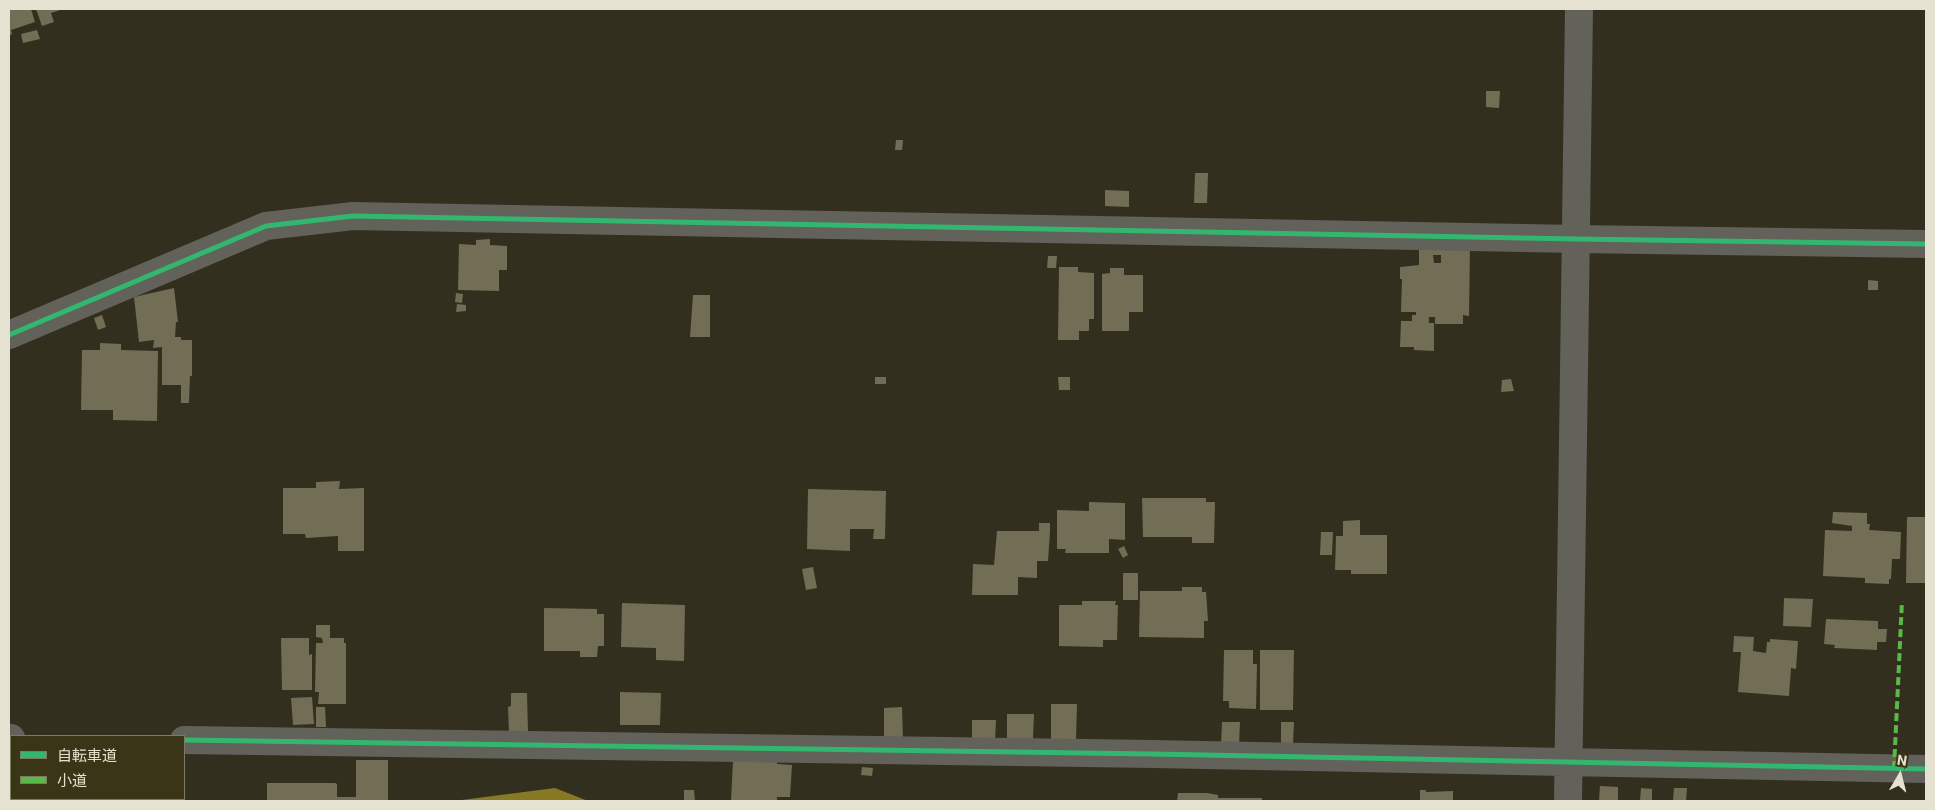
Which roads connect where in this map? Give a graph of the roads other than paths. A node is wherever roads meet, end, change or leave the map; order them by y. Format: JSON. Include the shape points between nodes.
{"nodes":[{"id":1,"x":1579,"y":9,"type":"edge"},
{"id":2,"x":1576,"y":239,"type":"junction"},
{"id":3,"x":1926,"y":244,"type":"edge"},
{"id":4,"x":9,"y":335,"type":"edge"},
{"id":5,"x":185,"y":740,"type":"edge"},
{"id":6,"x":1569,"y":762,"type":"junction"},
{"id":7,"x":1926,"y":769,"type":"edge"},
{"id":8,"x":1568,"y":801,"type":"edge"}],
"edges":[{"from":1,"to":2,"type":"street"},
{"from":2,"to":3,"type":"street"},
{"from":2,"to":4,"type":"street","via":[[354,216],[266,226]]},
{"from":2,"to":6,"type":"street"},
{"from":5,"to":6,"type":"street"},
{"from":6,"to":7,"type":"street"},
{"from":6,"to":8,"type":"street"}]}
